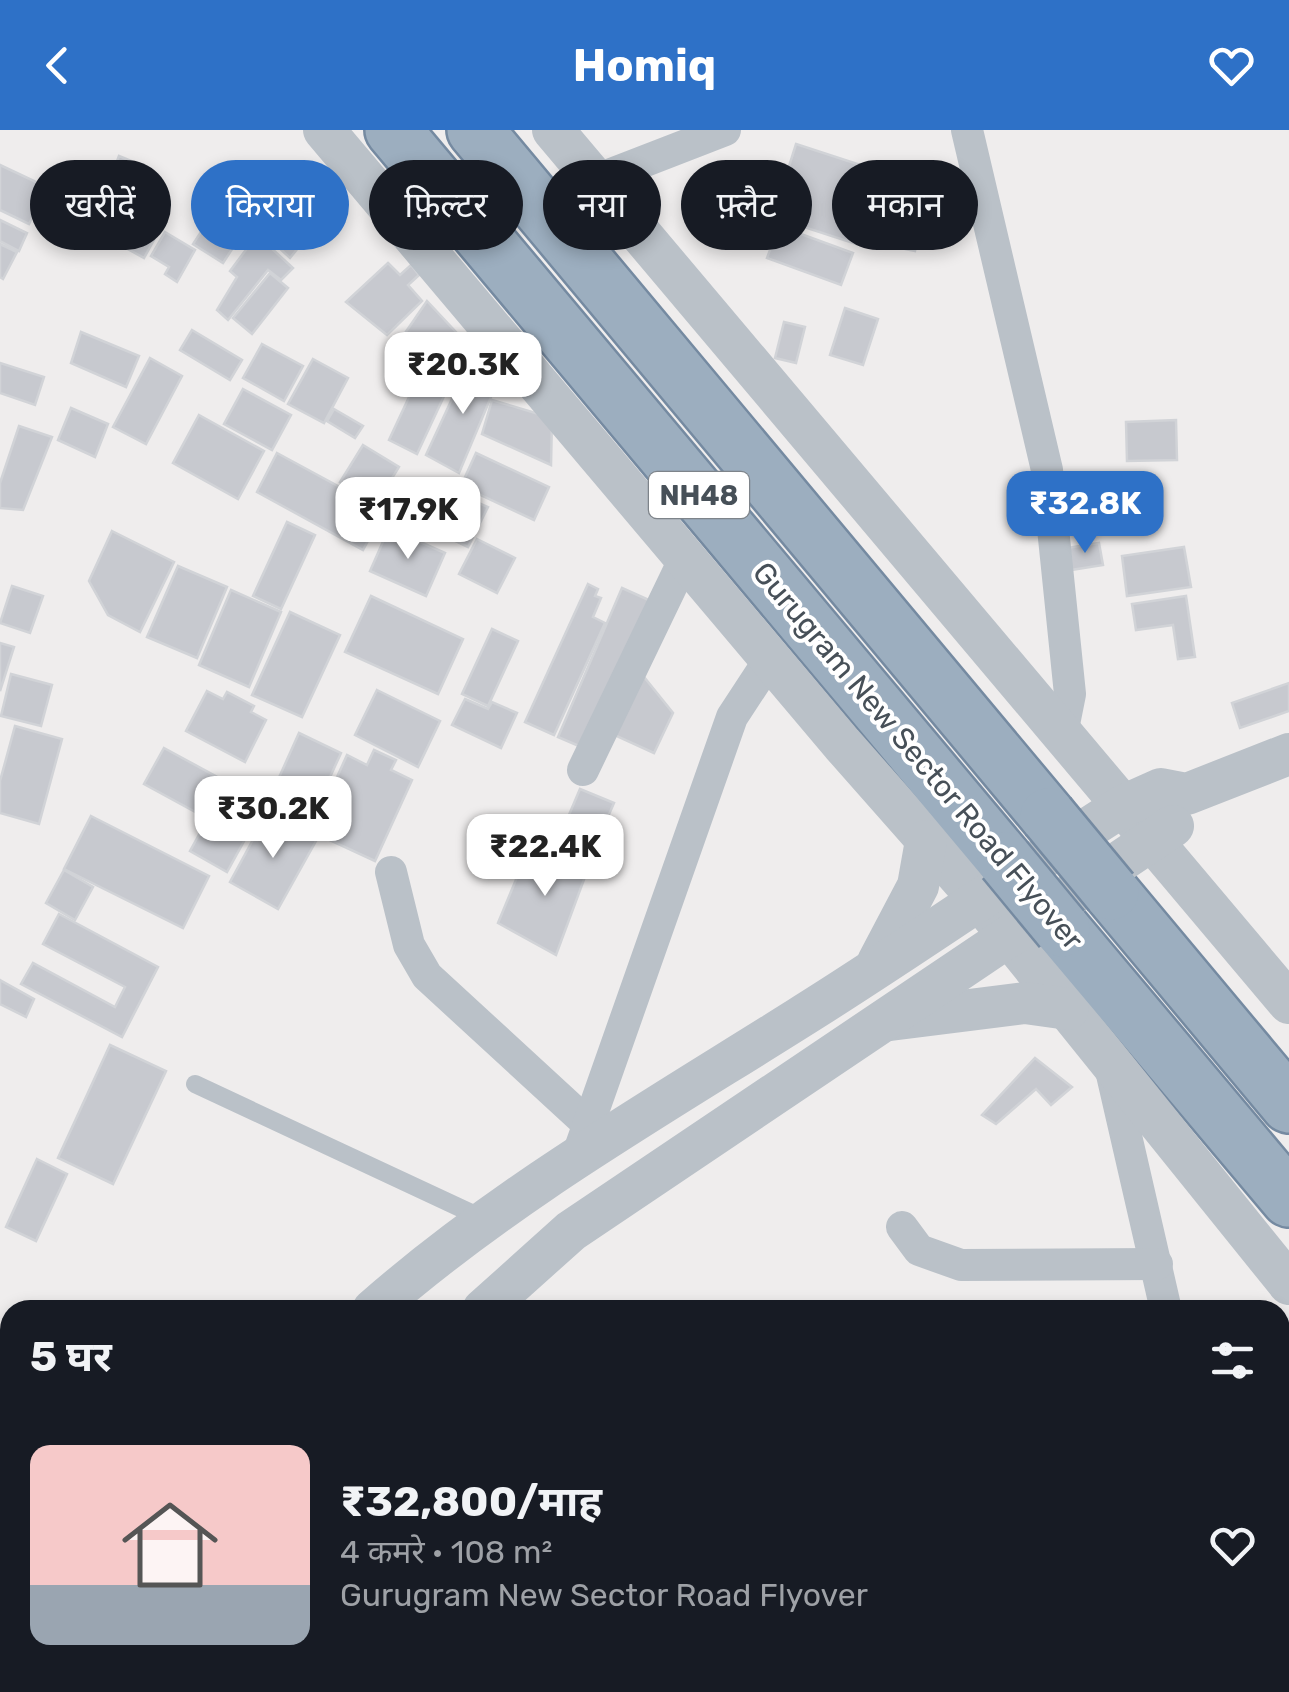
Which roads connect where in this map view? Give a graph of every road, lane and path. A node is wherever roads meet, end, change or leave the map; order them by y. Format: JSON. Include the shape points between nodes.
{"nodes":[{"id":1,"x":324,"y":130,"type":"edge"},
{"id":2,"x":393,"y":130,"type":"edge"},
{"id":3,"x":474,"y":130,"type":"edge"},
{"id":4,"x":553,"y":130,"type":"edge"},
{"id":5,"x":724,"y":130,"type":"edge"},
{"id":6,"x":967,"y":130,"type":"edge"},
{"id":7,"x":579,"y":160,"type":"edge"},
{"id":8,"x":647,"y":160,"type":"edge"},
{"id":9,"x":655,"y":250,"type":"edge"},
{"id":10,"x":684,"y":558,"type":"junction"},
{"id":11,"x":770,"y":659,"type":"junction"},
{"id":12,"x":1062,"y":734,"type":"junction"},
{"id":13,"x":1289,"y":754,"type":"edge"},
{"id":14,"x":583,"y":770,"type":"dead end"},
{"id":15,"x":1186,"y":794,"type":"junction"},
{"id":16,"x":1122,"y":806,"type":"junction"},
{"id":17,"x":926,"y":841,"type":"junction"},
{"id":18,"x":1152,"y":842,"type":"junction"},
{"id":19,"x":392,"y":872,"type":"dead end"},
{"id":20,"x":991,"y":879,"type":"junction"},
{"id":21,"x":1009,"y":936,"type":"junction"},
{"id":22,"x":873,"y":970,"type":"junction"},
{"id":23,"x":1289,"y":1003,"type":"edge"},
{"id":24,"x":1068,"y":1009,"type":"junction"},
{"id":25,"x":879,"y":1021,"type":"junction"},
{"id":26,"x":1109,"y":1059,"type":"junction"},
{"id":27,"x":195,"y":1084,"type":"dead end"},
{"id":28,"x":1289,"y":1105,"type":"edge"},
{"id":29,"x":583,"y":1141,"type":"junction"},
{"id":30,"x":1289,"y":1199,"type":"edge"},
{"id":31,"x":484,"y":1219,"type":"junction"},
{"id":32,"x":902,"y":1227,"type":"dead end"},
{"id":33,"x":1157,"y":1264,"type":"junction"},
{"id":34,"x":1289,"y":1284,"type":"edge"},
{"id":35,"x":384,"y":1300,"type":"edge"},
{"id":36,"x":494,"y":1300,"type":"edge"},
{"id":37,"x":1164,"y":1300,"type":"edge"}],
"edges":[{"from":1,"to":10,"type":"street"},
{"from":2,"to":20,"type":"highway","name":"Gurugram New Sector Road Flyover","number":"NH48"},
{"from":3,"to":28,"type":"highway","name":"Gurugram New Sector Road Flyover","number":"NH48","bridge":true},
{"from":4,"to":7,"type":"street"},
{"from":5,"to":8,"type":"street"},
{"from":6,"to":12,"type":"street","via":[[1047,470],[1070,694]]},
{"from":9,"to":12,"type":"street"},
{"from":10,"to":11,"type":"street"},
{"from":10,"to":14,"type":"street"},
{"from":11,"to":17,"type":"street"},
{"from":11,"to":29,"type":"street","via":[[732,717]]},
{"from":12,"to":16,"type":"street"},
{"from":13,"to":15,"type":"street"},
{"from":15,"to":16,"type":"street","via":[[1160,789]]},
{"from":15,"to":18,"type":"street","via":[[1179,822]]},
{"from":16,"to":18,"type":"street"},
{"from":16,"to":20,"type":"street"},
{"from":17,"to":20,"type":"street"},
{"from":17,"to":22,"type":"street","via":[[905,918]]},
{"from":18,"to":21,"type":"street"},
{"from":18,"to":23,"type":"street"},
{"from":19,"to":29,"type":"street","via":[[410,944],[426,976]]},
{"from":20,"to":21,"type":"street"},
{"from":20,"to":22,"type":"street"},
{"from":20,"to":30,"type":"highway","name":"Gurugram New Sector Road Flyover","number":"NH48","bridge":true,"via":[[1062,929]]},
{"from":21,"to":24,"type":"street"},
{"from":21,"to":25,"type":"street"},
{"from":22,"to":29,"type":"street"},
{"from":24,"to":25,"type":"street","via":[[1025,1003]]},
{"from":24,"to":26,"type":"street"},
{"from":25,"to":36,"type":"street","via":[[570,1231]]},
{"from":26,"to":33,"type":"street"},
{"from":26,"to":34,"type":"street"},
{"from":27,"to":31,"type":"lane"},
{"from":29,"to":31,"type":"street"},
{"from":31,"to":35,"type":"street"},
{"from":32,"to":33,"type":"street","via":[[920,1250],[961,1265]]},
{"from":33,"to":37,"type":"street"}]}
